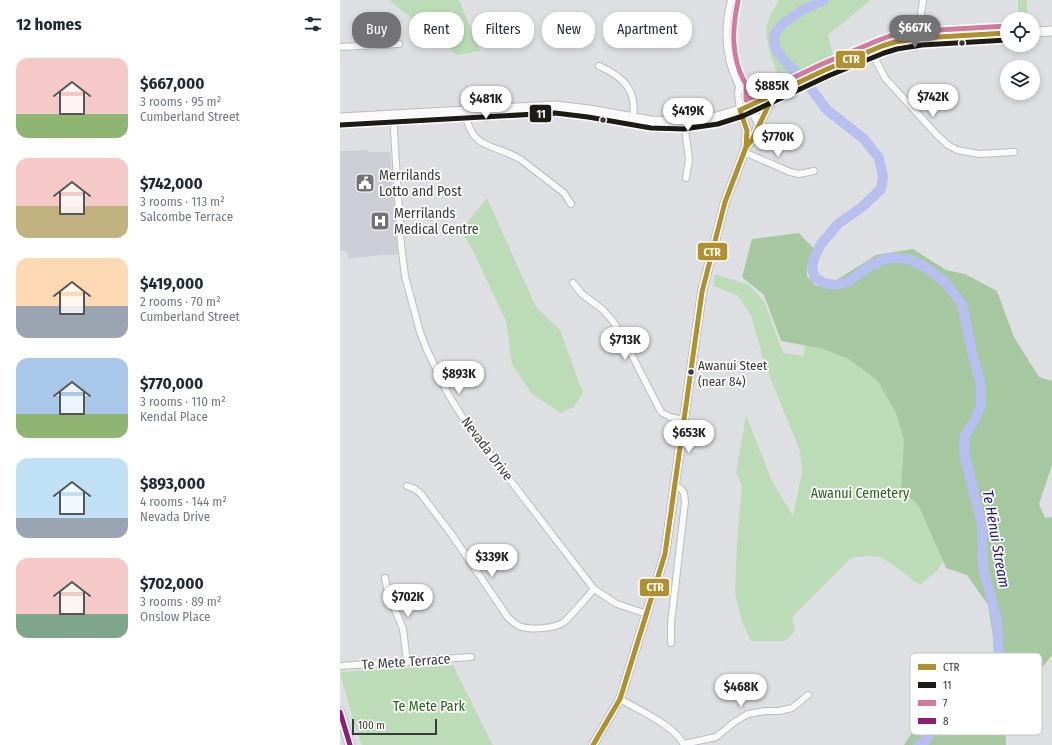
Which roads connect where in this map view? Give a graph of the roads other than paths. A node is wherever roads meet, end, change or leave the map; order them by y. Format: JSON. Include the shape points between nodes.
{"nodes":[{"id":1,"x":732,"y":0,"type":"edge"},
{"id":2,"x":923,"y":0,"type":"edge"},
{"id":3,"x":1052,"y":31,"type":"edge"},
{"id":4,"x":1040,"y":32,"type":"edge"},
{"id":5,"x":1000,"y":33,"type":"edge"},
{"id":6,"x":921,"y":38,"type":"junction"},
{"id":7,"x":352,"y":46,"type":"edge"},
{"id":8,"x":340,"y":47,"type":"edge"},
{"id":9,"x":871,"y":51,"type":"junction"},
{"id":10,"x":599,"y":66,"type":"dead end"},
{"id":11,"x":739,"y":86,"type":"junction"},
{"id":12,"x":774,"y":94,"type":"junction"},
{"id":13,"x":750,"y":106,"type":"junction"},
{"id":14,"x":740,"y":110,"type":"junction"},
{"id":15,"x":465,"y":111,"type":"junction"},
{"id":16,"x":393,"y":115,"type":"junction"},
{"id":17,"x":340,"y":118,"type":"edge"},
{"id":18,"x":633,"y":118,"type":"junction"},
{"id":19,"x":684,"y":122,"type":"junction"},
{"id":20,"x":759,"y":124,"type":"junction"},
{"id":21,"x":745,"y":150,"type":"junction"},
{"id":22,"x":1014,"y":152,"type":"dead end"},
{"id":23,"x":814,"y":171,"type":"dead end"},
{"id":24,"x":686,"y":178,"type":"dead end"},
{"id":25,"x":571,"y":204,"type":"dead end"},
{"id":26,"x":573,"y":283,"type":"dead end"},
{"id":27,"x":684,"y":420,"type":"junction"},
{"id":28,"x":407,"y":486,"type":"dead end"},
{"id":29,"x":675,"y":486,"type":"junction"},
{"id":30,"x":385,"y":578,"type":"dead end"},
{"id":31,"x":594,"y":589,"type":"junction"},
{"id":32,"x":647,"y":614,"type":"junction"},
{"id":33,"x":671,"y":643,"type":"dead end"},
{"id":34,"x":471,"y":657,"type":"dead end"},
{"id":35,"x":407,"y":662,"type":"junction"},
{"id":36,"x":340,"y":666,"type":"edge"},
{"id":37,"x":808,"y":695,"type":"dead end"},
{"id":38,"x":620,"y":699,"type":"junction"},
{"id":39,"x":340,"y":712,"type":"edge"},
{"id":40,"x":684,"y":744,"type":"edge"},
{"id":41,"x":350,"y":745,"type":"edge"},
{"id":42,"x":593,"y":745,"type":"edge"}],
"edges":[{"from":1,"to":11,"type":"street","via":[[727,17],[726,42],[730,63]]},
{"from":2,"to":6,"type":"street"},
{"from":3,"to":4,"type":"main road"},
{"from":5,"to":6,"type":"main road"},
{"from":6,"to":9,"type":"main road","via":[[904,40]]},
{"from":7,"to":8,"type":"street"},
{"from":9,"to":12,"type":"main road"},
{"from":9,"to":22,"type":"street","via":[[885,78],[948,145],[958,150],[980,154]]},
{"from":10,"to":18,"type":"street","via":[[617,75],[629,88],[633,99]]},
{"from":11,"to":13,"type":"street"},
{"from":11,"to":14,"type":"street"},
{"from":12,"to":13,"type":"main road"},
{"from":12,"to":20,"type":"street"},
{"from":13,"to":14,"type":"main road"},
{"from":13,"to":20,"type":"street"},
{"from":14,"to":19,"type":"main road","via":[[717,117]]},
{"from":14,"to":21,"type":"street","via":[[747,131]]},
{"from":15,"to":16,"type":"main road"},
{"from":15,"to":18,"type":"main road","via":[[555,106]]},
{"from":15,"to":25,"type":"street","via":[[470,129],[480,141],[486,146],[520,159],[564,193]]},
{"from":16,"to":17,"type":"main road"},
{"from":16,"to":31,"type":"street","name":"Nevada Drive","via":[[405,276],[427,350],[448,394],[466,423]]},
{"from":18,"to":19,"type":"main road"},
{"from":19,"to":24,"type":"street","via":[[689,159]]},
{"from":20,"to":21,"type":"street"},
{"from":21,"to":23,"type":"street","via":[[790,172],[799,174]]},
{"from":21,"to":27,"type":"street","via":[[724,202],[702,292]]},
{"from":26,"to":27,"type":"street","via":[[612,320],[661,412]]},
{"from":27,"to":29,"type":"street"},
{"from":28,"to":31,"type":"street","via":[[421,494],[507,616],[519,626],[556,626],[564,622]]},
{"from":29,"to":32,"type":"street","via":[[665,554]]},
{"from":29,"to":33,"type":"street","via":[[684,493],[685,502]]},
{"from":30,"to":35,"type":"street","via":[[388,593],[403,629]]},
{"from":31,"to":32,"type":"street","name":"Nevada Drive","via":[[617,604]]},
{"from":32,"to":38,"type":"street"},
{"from":34,"to":35,"type":"street","name":"Te Mete Terrace"},
{"from":35,"to":36,"type":"street","name":"Te Mete Terrace"},
{"from":37,"to":40,"type":"street","via":[[792,708],[748,714],[716,737]]},
{"from":38,"to":40,"type":"street","via":[[668,727]]},
{"from":38,"to":42,"type":"street"},
{"from":39,"to":41,"type":"main road"}]}
